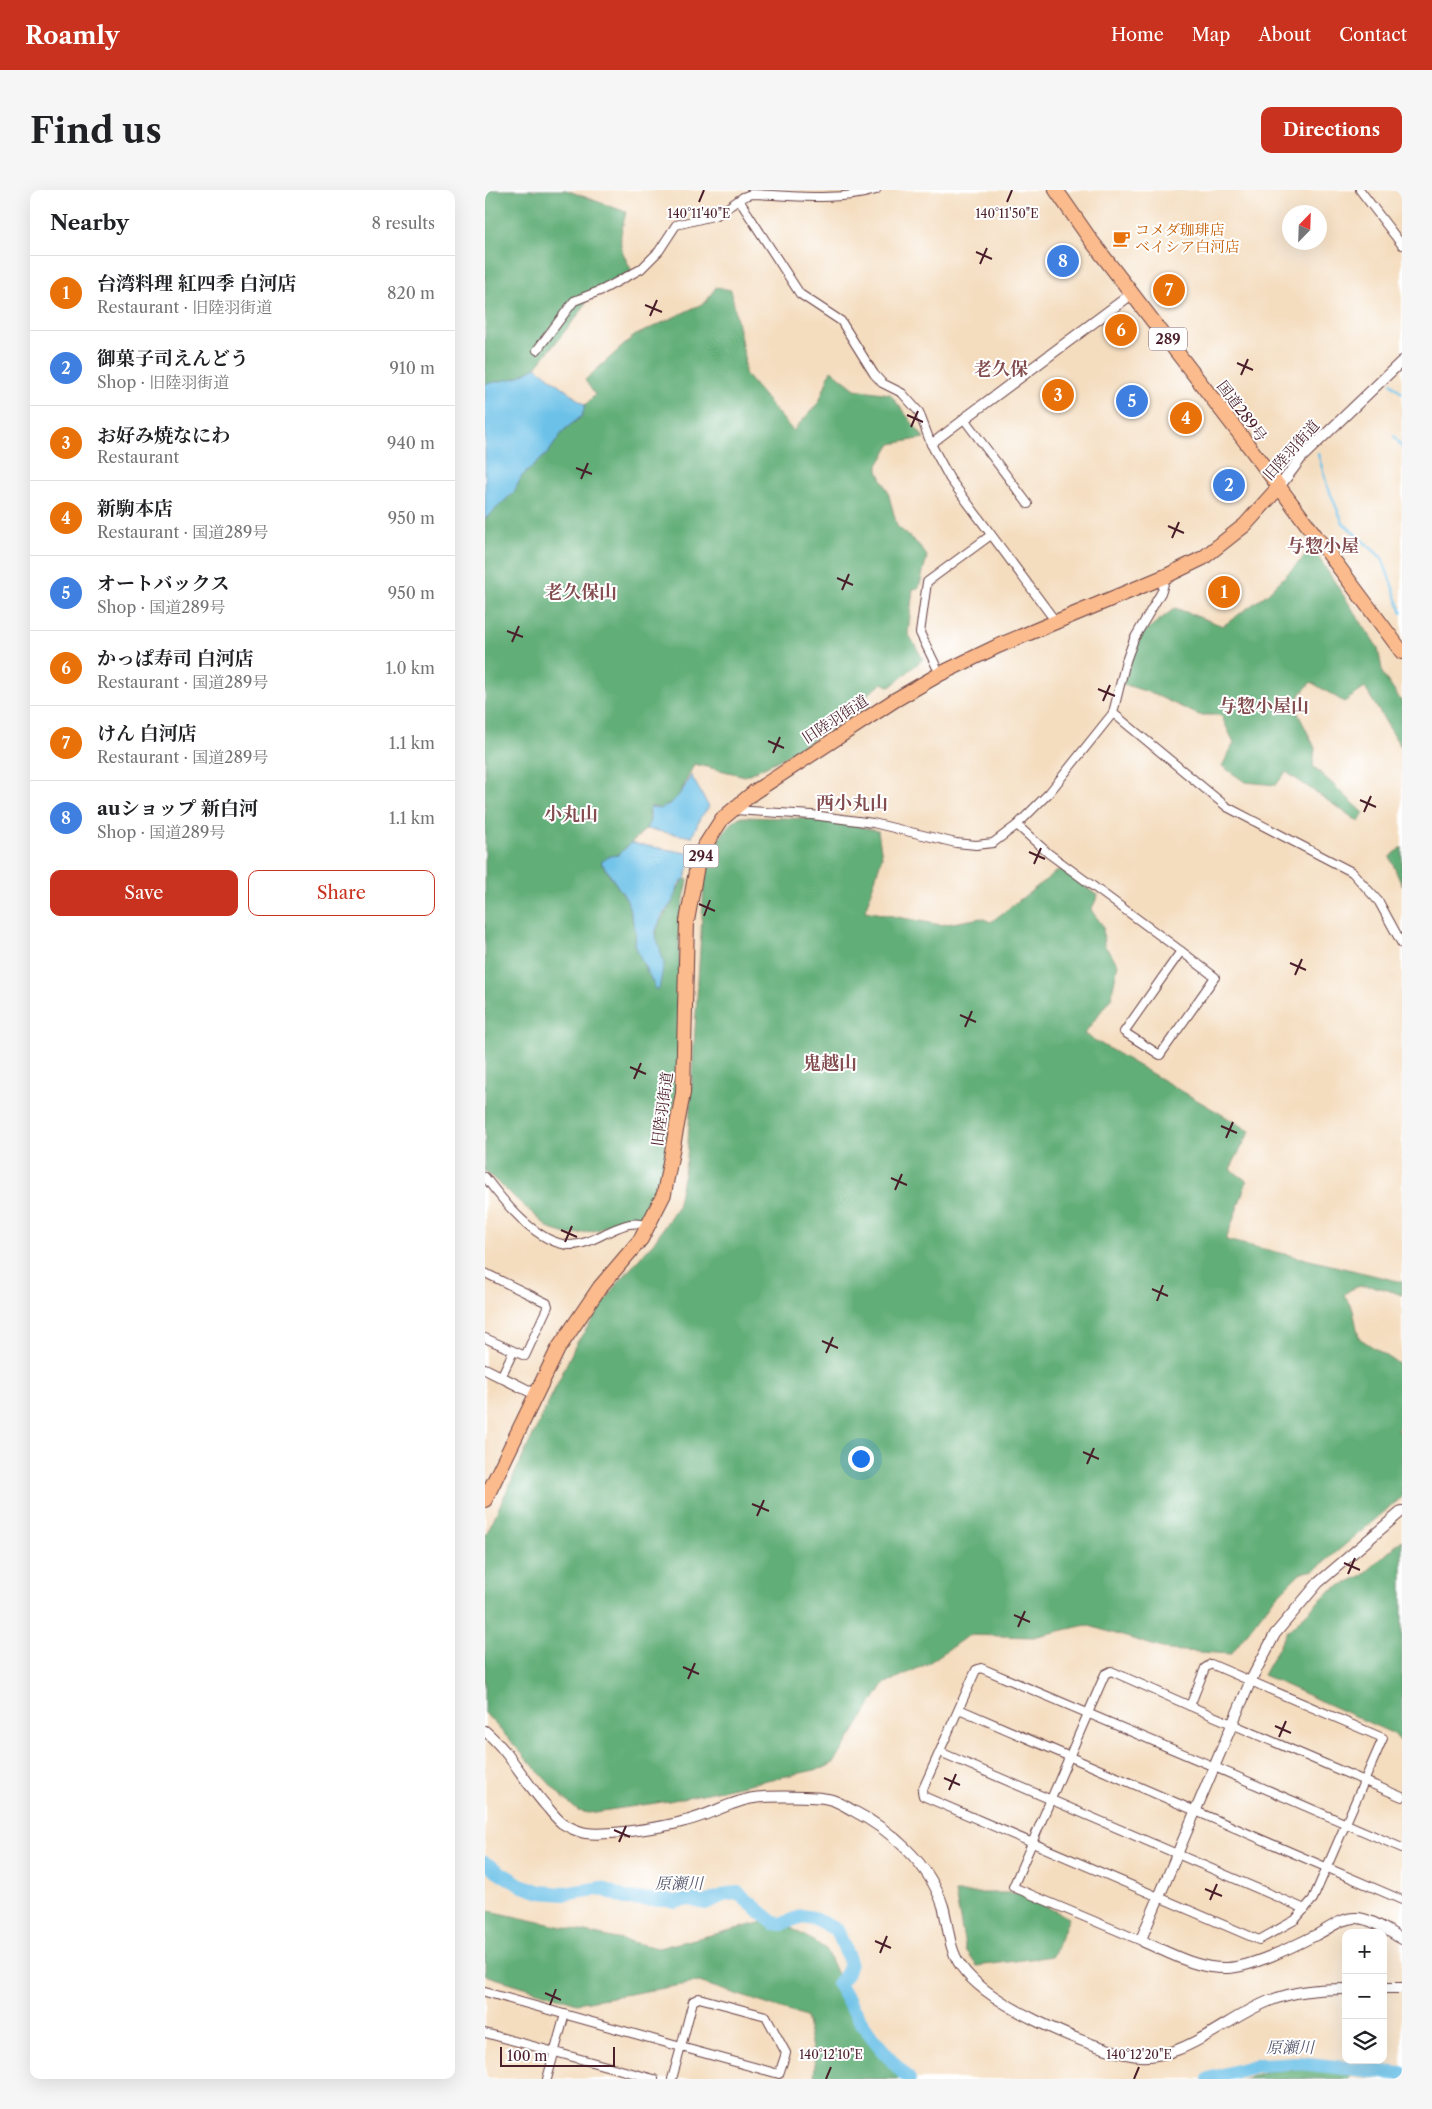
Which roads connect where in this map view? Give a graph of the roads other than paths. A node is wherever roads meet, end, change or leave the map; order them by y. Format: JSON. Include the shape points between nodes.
{"nodes":[{"id":1,"x":876,"y":190,"type":"edge"},
{"id":2,"x":1055,"y":190,"type":"edge"},
{"id":3,"x":1360,"y":190,"type":"edge"},
{"id":4,"x":739,"y":200,"type":"junction"},
{"id":5,"x":1402,"y":245,"type":"edge"},
{"id":6,"x":1133,"y":292,"type":"junction"},
{"id":7,"x":537,"y":350,"type":"dead end"},
{"id":8,"x":1402,"y":361,"type":"edge"},
{"id":9,"x":964,"y":419,"type":"junction"},
{"id":10,"x":931,"y":444,"type":"junction"},
{"id":11,"x":1279,"y":488,"type":"junction"},
{"id":12,"x":1028,"y":504,"type":"dead end"},
{"id":13,"x":991,"y":535,"type":"junction"},
{"id":14,"x":1166,"y":576,"type":"junction"},
{"id":15,"x":1056,"y":622,"type":"junction"},
{"id":16,"x":1402,"y":652,"type":"edge"},
{"id":17,"x":940,"y":674,"type":"junction"},
{"id":18,"x":1113,"y":712,"type":"junction"},
{"id":19,"x":731,"y":810,"type":"junction"},
{"id":20,"x":1017,"y":825,"type":"junction"},
{"id":21,"x":1402,"y":944,"type":"edge"},
{"id":22,"x":1181,"y":951,"type":"junction"},
{"id":23,"x":485,"y":1177,"type":"edge"},
{"id":24,"x":649,"y":1226,"type":"junction"},
{"id":25,"x":485,"y":1273,"type":"edge"},
{"id":26,"x":485,"y":1338,"type":"edge"},
{"id":27,"x":513,"y":1352,"type":"junction"},
{"id":28,"x":485,"y":1369,"type":"edge"},
{"id":29,"x":501,"y":1377,"type":"junction"},
{"id":30,"x":535,"y":1394,"type":"junction"},
{"id":31,"x":485,"y":1500,"type":"edge"},
{"id":32,"x":1402,"y":1511,"type":"edge"},
{"id":33,"x":1251,"y":1680,"type":"junction"},
{"id":34,"x":1190,"y":1706,"type":"junction"},
{"id":35,"x":959,"y":1709,"type":"junction"},
{"id":36,"x":1088,"y":1713,"type":"junction"},
{"id":37,"x":1233,"y":1725,"type":"junction"},
{"id":38,"x":485,"y":1731,"type":"edge"},
{"id":39,"x":940,"y":1752,"type":"junction"},
{"id":40,"x":1069,"y":1756,"type":"junction"},
{"id":41,"x":1214,"y":1768,"type":"junction"},
{"id":42,"x":1365,"y":1781,"type":"junction"},
{"id":43,"x":1402,"y":1797,"type":"edge"},
{"id":44,"x":1051,"y":1799,"type":"junction"},
{"id":45,"x":1195,"y":1810,"type":"junction"},
{"id":46,"x":1347,"y":1824,"type":"junction"},
{"id":47,"x":1032,"y":1843,"type":"junction"},
{"id":48,"x":1402,"y":1848,"type":"edge"},
{"id":49,"x":1177,"y":1854,"type":"junction"},
{"id":50,"x":1327,"y":1867,"type":"junction"},
{"id":51,"x":1159,"y":1897,"type":"junction"},
{"id":52,"x":1402,"y":1900,"type":"edge"},
{"id":53,"x":1305,"y":1909,"type":"junction"},
{"id":54,"x":1402,"y":1939,"type":"edge"},
{"id":55,"x":1144,"y":1942,"type":"junction"},
{"id":56,"x":1387,"y":1988,"type":"edge"},
{"id":57,"x":1402,"y":1988,"type":"edge"},
{"id":58,"x":1342,"y":1989,"type":"edge"},
{"id":59,"x":485,"y":1992,"type":"edge"},
{"id":60,"x":565,"y":2014,"type":"junction"},
{"id":61,"x":485,"y":2033,"type":"edge"},
{"id":62,"x":681,"y":2047,"type":"junction"},
{"id":63,"x":553,"y":2052,"type":"junction"},
{"id":64,"x":759,"y":2070,"type":"junction"},
{"id":65,"x":547,"y":2079,"type":"edge"},
{"id":66,"x":654,"y":2079,"type":"edge"},
{"id":67,"x":672,"y":2079,"type":"edge"},
{"id":68,"x":757,"y":2079,"type":"edge"}],
"edges":[{"from":1,"to":4,"type":"street","via":[[834,197],[751,194]]},
{"from":2,"to":6,"type":"highway","name":"国道289号","number":"289","via":[[1090,240]]},
{"from":3,"to":5,"type":"street"},
{"from":4,"to":7,"type":"street","via":[[717,215],[676,226],[641,269],[574,301]]},
{"from":4,"to":10,"type":"street","via":[[800,294],[841,321],[874,374],[882,383],[902,393],[919,412]]},
{"from":6,"to":9,"type":"street"},
{"from":6,"to":11,"type":"highway","name":"国道289号","number":"289"},
{"from":8,"to":11,"type":"street","name":"旧陸羽街道","via":[[1301,458]]},
{"from":9,"to":10,"type":"street"},
{"from":9,"to":12,"type":"street"},
{"from":10,"to":13,"type":"street","via":[[950,479]]},
{"from":11,"to":14,"type":"highway","name":"旧陸羽街道","number":"294","via":[[1225,543]]},
{"from":11,"to":16,"type":"highway","name":"国道289号","number":"289"},
{"from":13,"to":15,"type":"street"},
{"from":13,"to":17,"type":"street","via":[[927,582],[920,633]]},
{"from":14,"to":15,"type":"highway","name":"旧陸羽街道","number":"294"},
{"from":14,"to":18,"type":"street","via":[[1162,591],[1134,639]]},
{"from":15,"to":17,"type":"highway","name":"旧陸羽街道","number":"294"},
{"from":17,"to":19,"type":"highway","name":"旧陸羽街道","number":"294","via":[[895,700]]},
{"from":18,"to":20,"type":"street","via":[[1049,793]]},
{"from":18,"to":21,"type":"street","via":[[1227,807],[1352,872],[1379,902]]},
{"from":19,"to":20,"type":"street","via":[[812,814],[976,845],[993,843]]},
{"from":19,"to":24,"type":"highway","name":"旧陸羽街道","number":"294","via":[[713,830],[704,847],[693,889],[685,960],[683,1093],[668,1178]]},
{"from":20,"to":22,"type":"street","via":[[1048,853]]},
{"from":22,"to":22,"type":"street","via":[[1215,977],[1160,1055],[1124,1032]]},
{"from":23,"to":24,"type":"street","via":[[512,1211],[559,1244],[585,1243],[630,1223],[640,1222]]},
{"from":24,"to":30,"type":"highway","name":"旧陸羽街道","number":"294","via":[[585,1308],[558,1349]]},
{"from":25,"to":27,"type":"street","via":[[547,1303],[525,1356]]},
{"from":26,"to":27,"type":"street"},
{"from":27,"to":29,"type":"street"},
{"from":28,"to":29,"type":"street"},
{"from":29,"to":30,"type":"street"},
{"from":30,"to":31,"type":"highway","name":"旧陸羽街道","number":"294"},
{"from":32,"to":33,"type":"street","via":[[1306,1595],[1275,1634]]},
{"from":33,"to":34,"type":"street","via":[[1211,1664],[1205,1668]]},
{"from":33,"to":37,"type":"street"},
{"from":33,"to":42,"type":"street","via":[[1383,1738]]},
{"from":34,"to":36,"type":"street","via":[[1111,1671],[1105,1674]]},
{"from":34,"to":37,"type":"street"},
{"from":35,"to":36,"type":"street","via":[[976,1670],[981,1668]]},
{"from":35,"to":39,"type":"street"},
{"from":35,"to":40,"type":"street"},
{"from":36,"to":40,"type":"street"},
{"from":36,"to":41,"type":"street"},
{"from":37,"to":41,"type":"street"},
{"from":37,"to":42,"type":"street"},
{"from":38,"to":58,"type":"street","via":[[509,1754],[533,1792],[561,1822],[585,1833],[685,1821],[754,1798],[829,1799],[854,1811],[902,1844],[923,1867],[943,1905],[951,1946],[960,1966],[972,1980],[1020,2012],[1078,2039],[1127,2055],[1155,2056],[1183,2049],[1276,1999],[1307,1989]]},
{"from":39,"to":44,"type":"street"},
{"from":39,"to":47,"type":"street","via":[[923,1796]]},
{"from":40,"to":44,"type":"street"},
{"from":40,"to":45,"type":"street"},
{"from":41,"to":45,"type":"street"},
{"from":41,"to":46,"type":"street"},
{"from":42,"to":43,"type":"street"},
{"from":42,"to":46,"type":"street"},
{"from":44,"to":47,"type":"street"},
{"from":44,"to":49,"type":"street"},
{"from":45,"to":49,"type":"street"},
{"from":45,"to":50,"type":"street"},
{"from":46,"to":48,"type":"street"},
{"from":46,"to":50,"type":"street"},
{"from":47,"to":51,"type":"street"},
{"from":47,"to":55,"type":"street","via":[[1013,1887]]},
{"from":49,"to":51,"type":"street"},
{"from":49,"to":53,"type":"street"},
{"from":50,"to":52,"type":"street"},
{"from":50,"to":53,"type":"street"},
{"from":51,"to":53,"type":"street","via":[[1259,1940],[1295,1920]]},
{"from":51,"to":55,"type":"street","via":[[1142,1937]]},
{"from":54,"to":55,"type":"street","via":[[1369,1921],[1345,1919],[1248,1964],[1228,1968],[1193,1963]]},
{"from":56,"to":57,"type":"street"},
{"from":59,"to":60,"type":"street"},
{"from":60,"to":62,"type":"street"},
{"from":60,"to":63,"type":"street"},
{"from":61,"to":63,"type":"street"},
{"from":62,"to":64,"type":"street"},
{"from":62,"to":64,"type":"street","via":[[693,2001],[699,1998],[766,2016],[786,2053],[779,2074]]},
{"from":62,"to":67,"type":"street"},
{"from":63,"to":65,"type":"street"},
{"from":63,"to":66,"type":"street"},
{"from":64,"to":68,"type":"street"}]}
